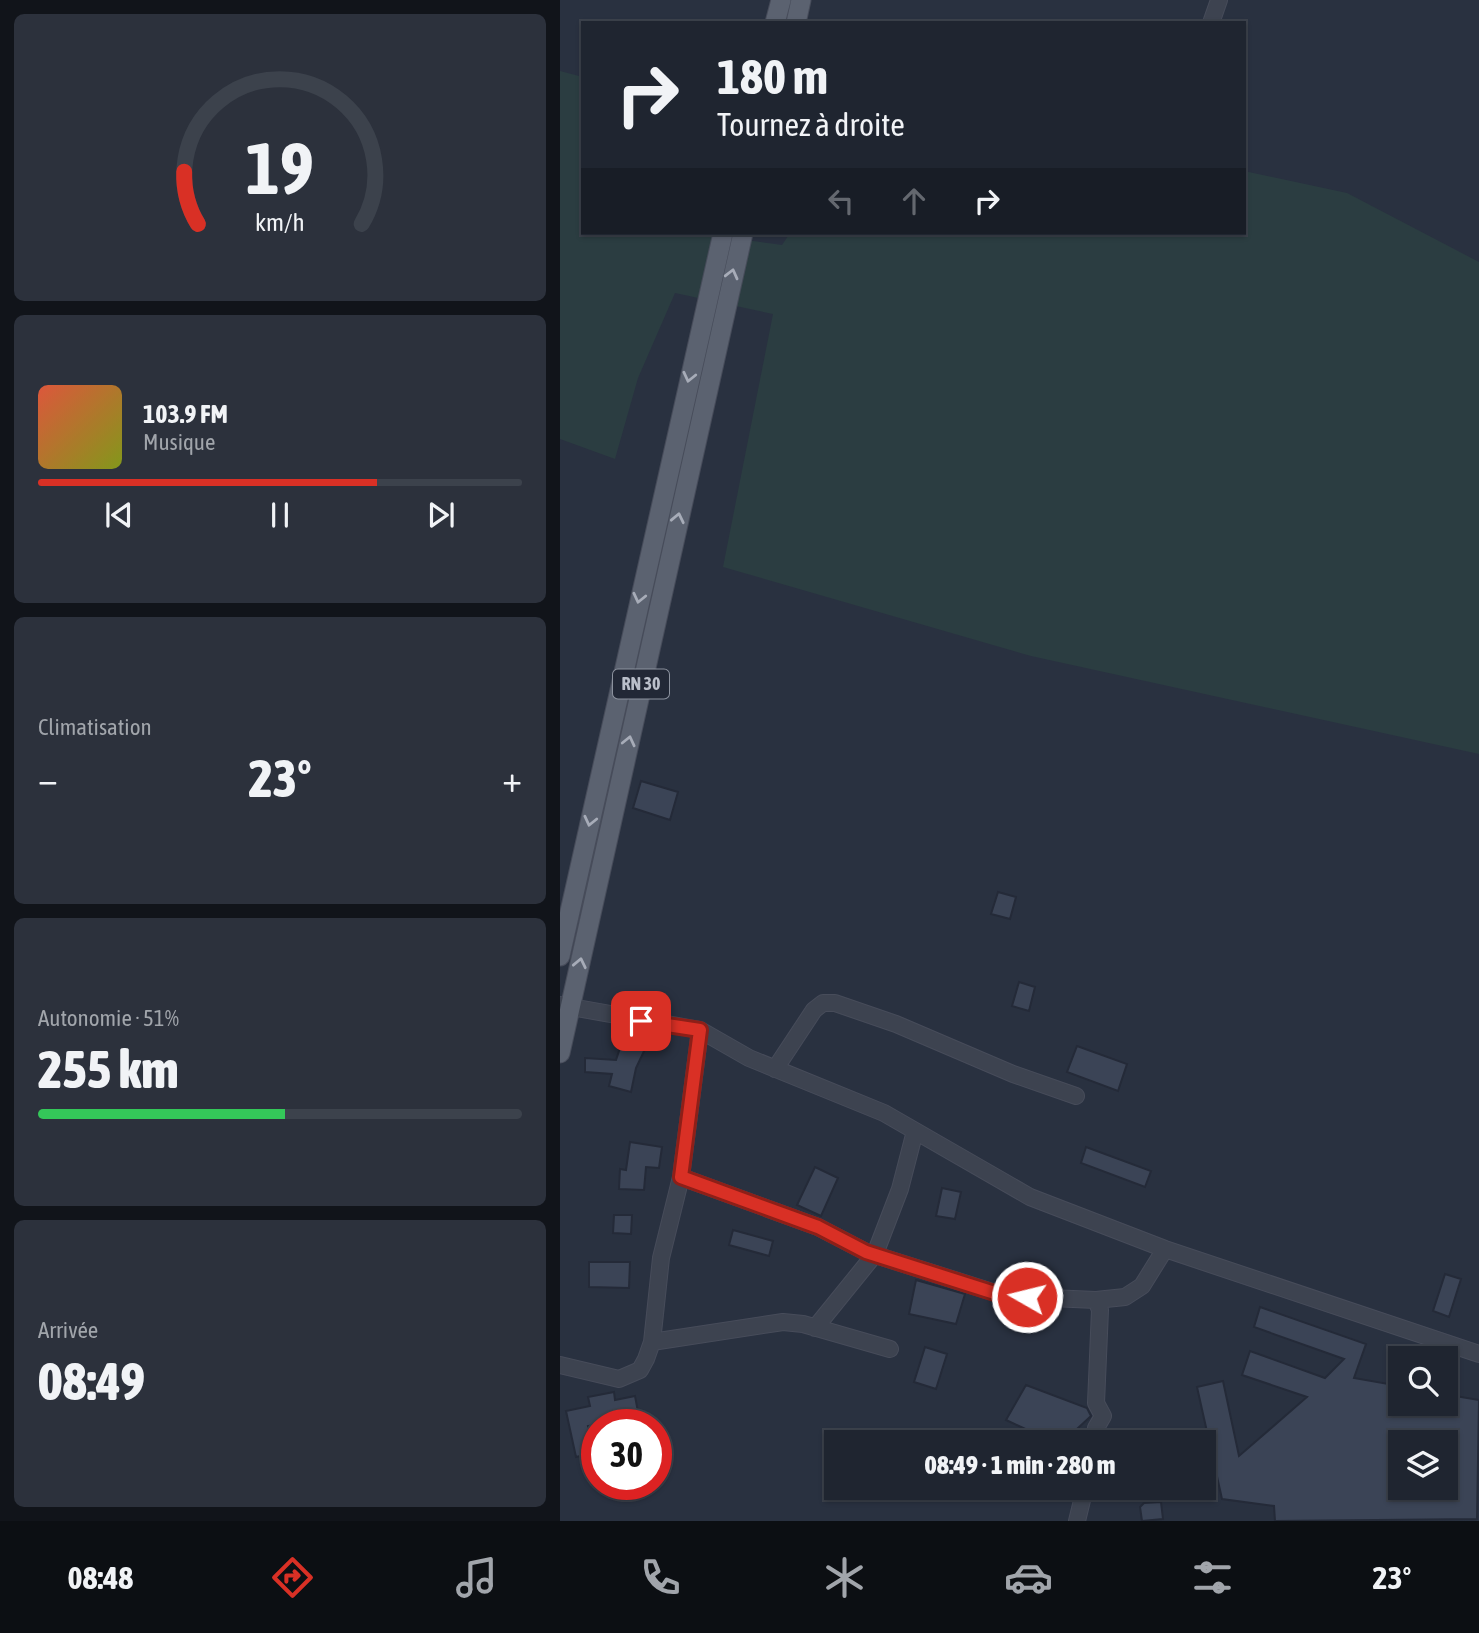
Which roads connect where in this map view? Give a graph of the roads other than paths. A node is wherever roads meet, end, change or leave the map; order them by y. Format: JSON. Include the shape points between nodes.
{"nodes":[{"id":1,"x":781,"y":0,"type":"edge"},
{"id":2,"x":802,"y":0,"type":"edge"},
{"id":3,"x":1219,"y":0,"type":"edge"},
{"id":4,"x":776,"y":21,"type":"edge"},
{"id":5,"x":797,"y":21,"type":"edge"},
{"id":6,"x":1212,"y":21,"type":"edge"},
{"id":7,"x":723,"y":235,"type":"edge"},
{"id":8,"x":742,"y":235,"type":"edge"},
{"id":9,"x":713,"y":312,"type":"junction"},
{"id":10,"x":560,"y":956,"type":"edge"},
{"id":11,"x":565,"y":1006,"type":"edge"},
{"id":12,"x":700,"y":1030,"type":"junction"},
{"id":13,"x":560,"y":1053,"type":"edge"},
{"id":14,"x":775,"y":1069,"type":"junction"},
{"id":15,"x":1076,"y":1096,"type":"dead end"},
{"id":16,"x":915,"y":1131,"type":"junction"},
{"id":17,"x":681,"y":1177,"type":"junction"},
{"id":18,"x":1165,"y":1249,"type":"junction"},
{"id":19,"x":875,"y":1254,"type":"junction"},
{"id":20,"x":1096,"y":1300,"type":"junction"},
{"id":21,"x":815,"y":1328,"type":"junction"},
{"id":22,"x":652,"y":1342,"type":"junction"},
{"id":23,"x":890,"y":1349,"type":"dead end"},
{"id":24,"x":1479,"y":1353,"type":"edge"},
{"id":25,"x":560,"y":1364,"type":"edge"},
{"id":26,"x":1096,"y":1430,"type":"edge"},
{"id":27,"x":1081,"y":1500,"type":"edge"},
{"id":28,"x":1077,"y":1521,"type":"edge"}],
"edges":[{"from":1,"to":4,"type":"main road"},
{"from":2,"to":5,"type":"main road"},
{"from":3,"to":6,"type":"street"},
{"from":7,"to":9,"type":"main road","name":"RN 30","number":"RN 30"},
{"from":9,"to":8,"type":"main road","name":"RN 30","number":"RN 30","one_way":true},
{"from":9,"to":10,"type":"main road","number":"RN 30","one_way":true},
{"from":11,"to":9,"type":"main road","name":"RN 30","number":"RN 30","one_way":true},
{"from":11,"to":12,"type":"street"},
{"from":11,"to":13,"type":"main road","name":"RN 30","number":"RN 30"},
{"from":12,"to":14,"type":"street"},
{"from":12,"to":17,"type":"street"},
{"from":14,"to":15,"type":"street","via":[[814,1010],[823,1003],[835,1003]]},
{"from":14,"to":16,"type":"street","via":[[884,1113]]},
{"from":16,"to":18,"type":"street","via":[[1030,1197]]},
{"from":16,"to":19,"type":"street","via":[[896,1201]]},
{"from":17,"to":19,"type":"street","via":[[818,1227]]},
{"from":17,"to":22,"type":"street","via":[[661,1258]]},
{"from":18,"to":20,"type":"street","via":[[1135,1293]]},
{"from":18,"to":24,"type":"street"},
{"from":19,"to":20,"type":"street","via":[[1004,1296]]},
{"from":19,"to":21,"type":"street"},
{"from":20,"to":26,"type":"street","via":[[1100,1310],[1096,1404],[1103,1416]]},
{"from":21,"to":22,"type":"street","via":[[783,1322]]},
{"from":21,"to":23,"type":"street"},
{"from":22,"to":25,"type":"street","via":[[640,1370],[619,1379]]},
{"from":27,"to":28,"type":"street"}]}
